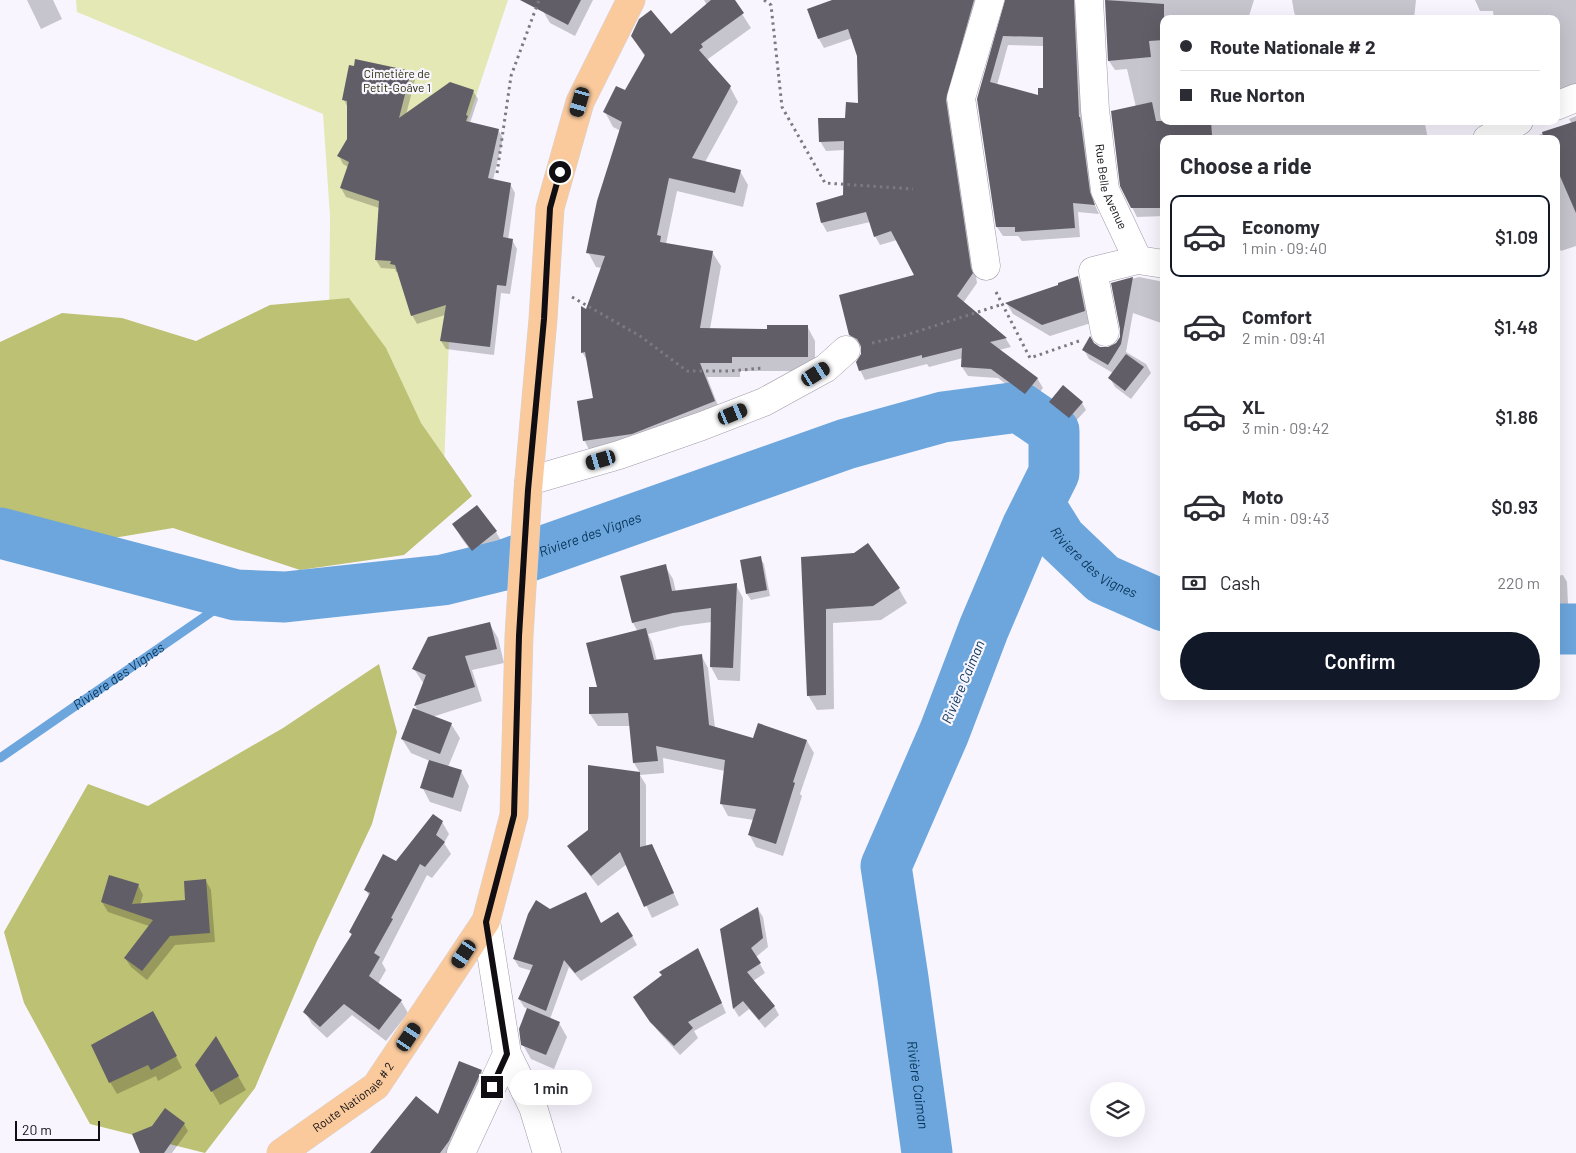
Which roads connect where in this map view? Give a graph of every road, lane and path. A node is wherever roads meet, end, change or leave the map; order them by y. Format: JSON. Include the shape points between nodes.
{"nodes":[{"id":1,"x":539,"y":0,"type":"edge"},
{"id":2,"x":631,"y":0,"type":"edge"},
{"id":3,"x":764,"y":0,"type":"edge"},
{"id":4,"x":990,"y":0,"type":"edge"},
{"id":5,"x":1090,"y":0,"type":"edge"},
{"id":6,"x":1576,"y":98,"type":"edge"},
{"id":7,"x":1560,"y":104,"type":"edge"},
{"id":8,"x":1511,"y":125,"type":"edge"},
{"id":9,"x":1494,"y":135,"type":"edge"},
{"id":10,"x":497,"y":173,"type":"dead end"},
{"id":11,"x":913,"y":189,"type":"dead end"},
{"id":12,"x":1151,"y":262,"type":"edge"},
{"id":13,"x":986,"y":266,"type":"joint"},
{"id":14,"x":545,"y":295,"type":"junction"},
{"id":15,"x":1003,"y":304,"type":"junction"},
{"id":16,"x":1106,"y":332,"type":"joint"},
{"id":17,"x":846,"y":350,"type":"joint"},
{"id":18,"x":773,"y":368,"type":"dead end"},
{"id":19,"x":528,"y":485,"type":"junction"},
{"id":20,"x":486,"y":922,"type":"junction"},
{"id":21,"x":507,"y":1054,"type":"junction"},
{"id":22,"x":281,"y":1153,"type":"edge"},
{"id":23,"x":461,"y":1153,"type":"edge"},
{"id":24,"x":547,"y":1153,"type":"edge"}],
"edges":[{"from":1,"to":10,"type":"path","via":[[511,76]]},
{"from":2,"to":14,"type":"main road","via":[[580,102],[550,208]]},
{"from":3,"to":11,"type":"path","via":[[771,5],[782,106],[825,183]]},
{"from":4,"to":13,"type":"street","via":[[961,98]]},
{"from":5,"to":12,"type":"street","name":"Rue Belle Avenue","via":[[1095,110],[1105,190]]},
{"from":6,"to":7,"type":"street"},
{"from":8,"to":9,"type":"street"},
{"from":12,"to":16,"type":"street","name":"Rue Belle Avenue","via":[[1092,271]]},
{"from":13,"to":15,"type":"path"},
{"from":14,"to":18,"type":"path","via":[[568,294],[640,336],[686,371]]},
{"from":14,"to":19,"type":"main road"},
{"from":15,"to":16,"type":"path","via":[[1030,358]]},
{"from":15,"to":17,"type":"path"},
{"from":17,"to":19,"type":"street","via":[[826,368],[764,402]]},
{"from":19,"to":20,"type":"main road","name":"Route Nationale # 2","via":[[519,636],[514,815]]},
{"from":20,"to":21,"type":"street"},
{"from":20,"to":22,"type":"main road","name":"Route Nationale # 2","via":[[376,1086]]},
{"from":21,"to":23,"type":"street"},
{"from":21,"to":24,"type":"street","via":[[533,1107]]}]}
